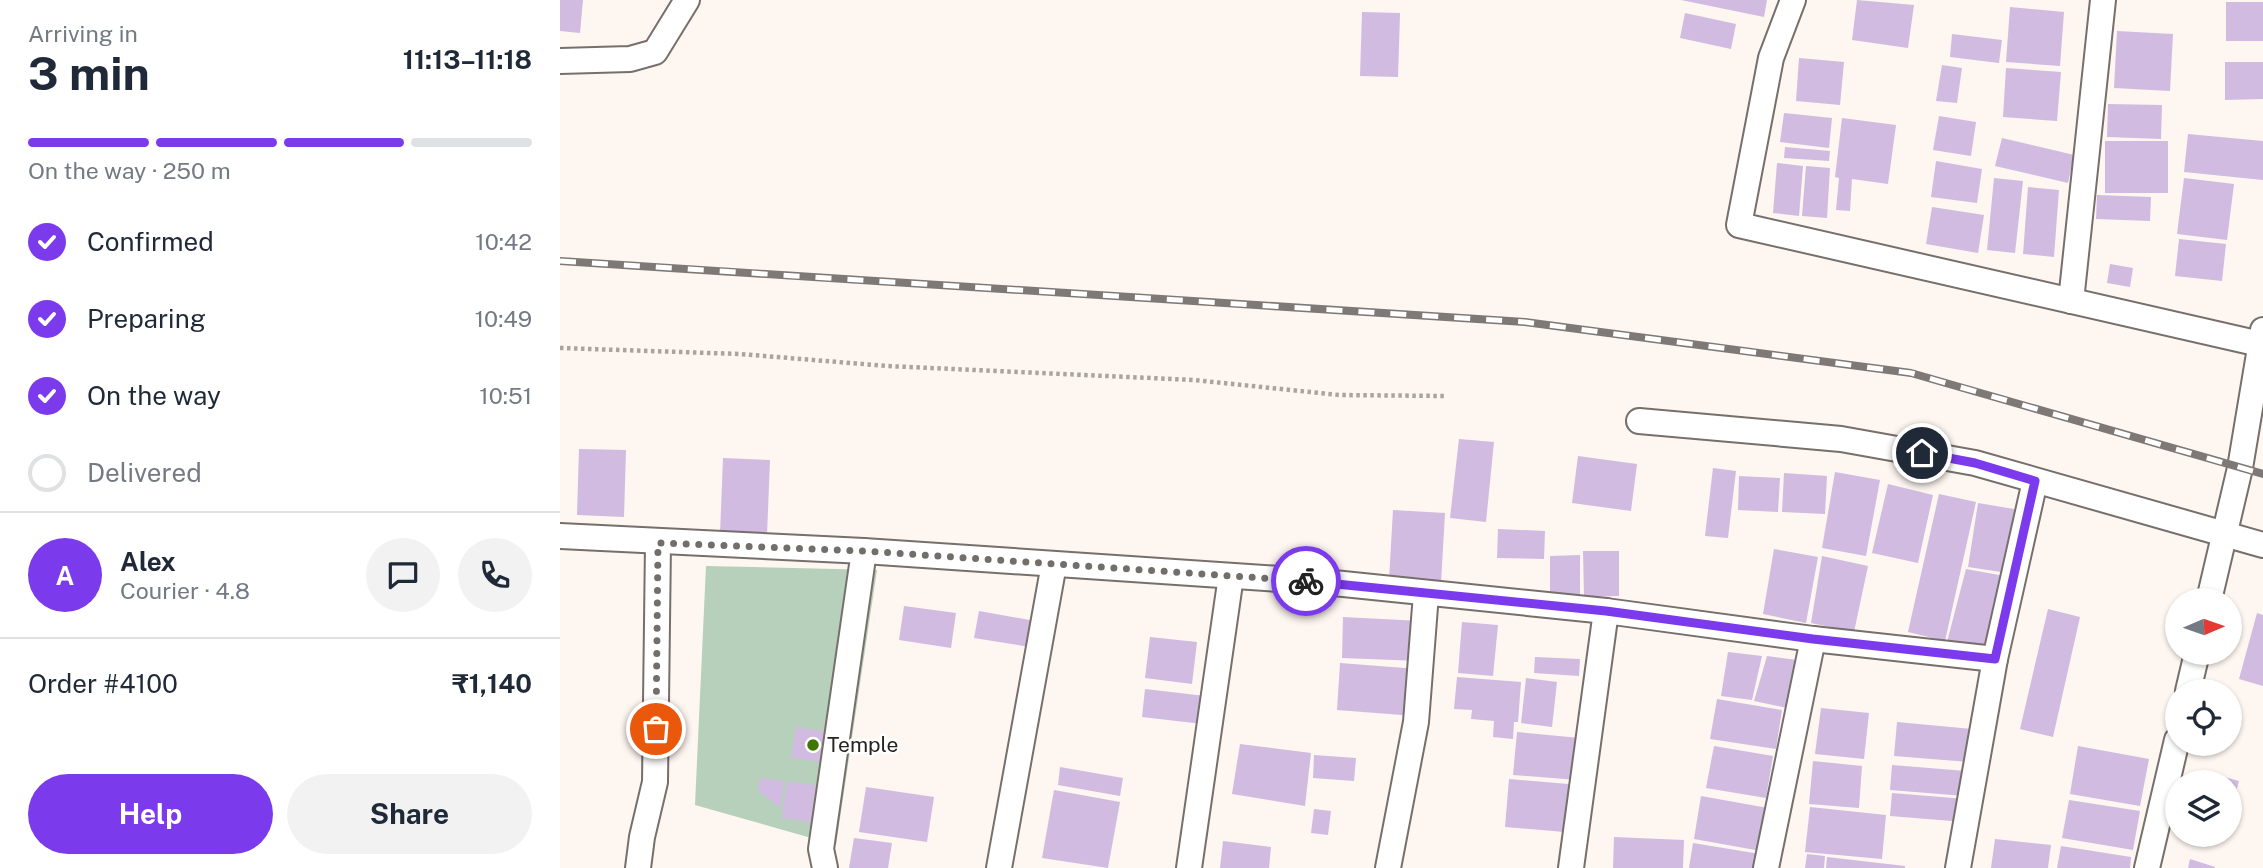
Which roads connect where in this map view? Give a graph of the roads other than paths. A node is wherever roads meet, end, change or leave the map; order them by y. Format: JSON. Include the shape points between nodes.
{"nodes":[{"id":1,"x":687,"y":0,"type":"edge"},
{"id":2,"x":1793,"y":0,"type":"edge"},
{"id":3,"x":2103,"y":0,"type":"edge"},
{"id":4,"x":560,"y":61,"type":"edge"},
{"id":5,"x":2071,"y":301,"type":"junction"},
{"id":6,"x":2261,"y":337,"type":"edge"},
{"id":7,"x":2257,"y":403,"type":"edge"},
{"id":8,"x":1639,"y":421,"type":"dead end"},
{"id":9,"x":2035,"y":481,"type":"junction"},
{"id":10,"x":2224,"y":534,"type":"junction"},
{"id":11,"x":560,"y":536,"type":"edge"},
{"id":12,"x":658,"y":543,"type":"junction"},
{"id":13,"x":2263,"y":545,"type":"edge"},
{"id":14,"x":864,"y":551,"type":"junction"},
{"id":15,"x":1054,"y":565,"type":"junction"},
{"id":16,"x":1231,"y":576,"type":"junction"},
{"id":17,"x":2212,"y":588,"type":"edge"},
{"id":18,"x":1426,"y":594,"type":"junction"},
{"id":19,"x":1606,"y":611,"type":"junction"},
{"id":20,"x":1813,"y":639,"type":"junction"},
{"id":21,"x":1995,"y":659,"type":"junction"},
{"id":22,"x":2173,"y":756,"type":"edge"},
{"id":23,"x":638,"y":868,"type":"edge"},
{"id":24,"x":825,"y":868,"type":"edge"},
{"id":25,"x":999,"y":868,"type":"edge"},
{"id":26,"x":1189,"y":868,"type":"edge"},
{"id":27,"x":1388,"y":868,"type":"edge"},
{"id":28,"x":1572,"y":868,"type":"edge"},
{"id":29,"x":1766,"y":868,"type":"edge"},
{"id":30,"x":1958,"y":868,"type":"edge"},
{"id":31,"x":2147,"y":868,"type":"edge"}],
"edges":[{"from":1,"to":4,"type":"street","via":[[655,52],[630,59]]},
{"from":2,"to":5,"type":"street","via":[[1771,58],[1739,225]]},
{"from":3,"to":5,"type":"street"},
{"from":5,"to":6,"type":"street"},
{"from":6,"to":7,"type":"street"},
{"from":7,"to":10,"type":"street"},
{"from":8,"to":9,"type":"street","via":[[1841,439],[1975,463]]},
{"from":9,"to":10,"type":"street"},
{"from":9,"to":21,"type":"street"},
{"from":10,"to":13,"type":"street"},
{"from":10,"to":17,"type":"street"},
{"from":11,"to":12,"type":"street"},
{"from":12,"to":14,"type":"street"},
{"from":12,"to":23,"type":"street","via":[[655,782]]},
{"from":14,"to":15,"type":"street"},
{"from":14,"to":24,"type":"street","via":[[821,849]]},
{"from":15,"to":16,"type":"street"},
{"from":15,"to":25,"type":"street"},
{"from":16,"to":18,"type":"street"},
{"from":16,"to":26,"type":"street"},
{"from":18,"to":19,"type":"street"},
{"from":18,"to":27,"type":"street","via":[[1416,722]]},
{"from":19,"to":20,"type":"street"},
{"from":19,"to":28,"type":"street"},
{"from":20,"to":21,"type":"street"},
{"from":20,"to":29,"type":"street"},
{"from":21,"to":30,"type":"street"},
{"from":22,"to":31,"type":"street"}]}
